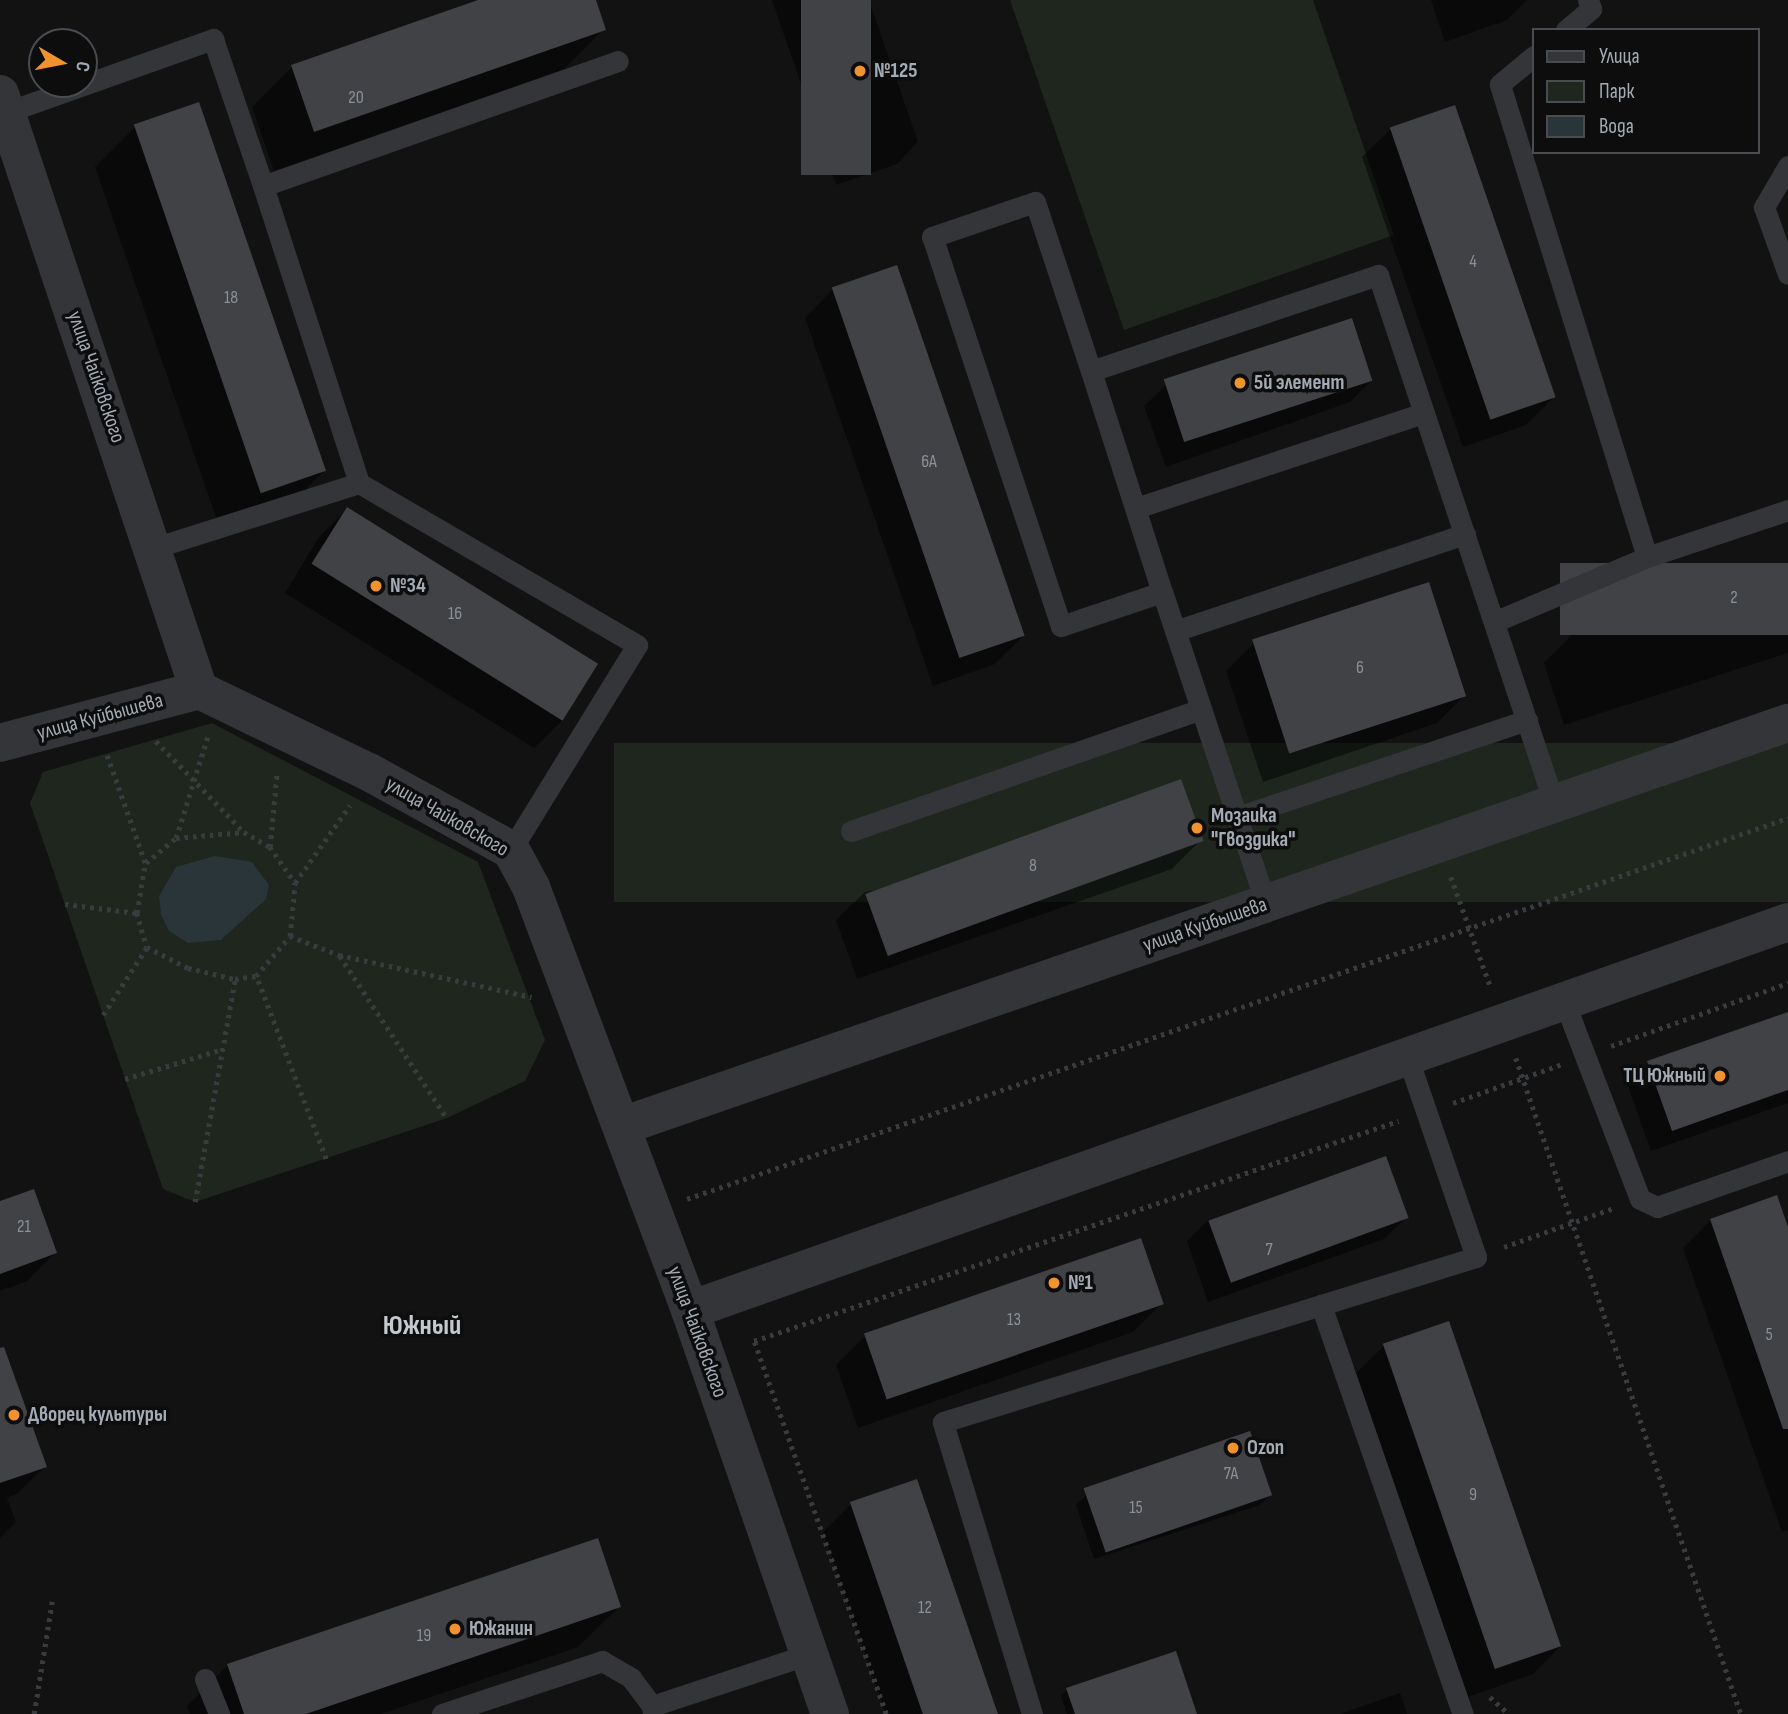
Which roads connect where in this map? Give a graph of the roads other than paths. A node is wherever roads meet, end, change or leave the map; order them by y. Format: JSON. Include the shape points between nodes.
{"nodes":[{"id":1,"x":1588,"y":0,"type":"edge"},
{"id":2,"x":1568,"y":28,"type":"edge"},
{"id":3,"x":1532,"y":58,"type":"edge"},
{"id":4,"x":618,"y":61,"type":"dead end"},
{"id":5,"x":4,"y":103,"type":"edge"},
{"id":6,"x":1788,"y":166,"type":"edge"},
{"id":7,"x":263,"y":186,"type":"junction"},
{"id":8,"x":1788,"y":274,"type":"edge"},
{"id":9,"x":1091,"y":371,"type":"junction"},
{"id":10,"x":1424,"y":413,"type":"junction"},
{"id":11,"x":359,"y":482,"type":"junction"},
{"id":12,"x":1136,"y":508,"type":"junction"},
{"id":13,"x":1788,"y":510,"type":"edge"},
{"id":14,"x":1465,"y":534,"type":"junction"},
{"id":15,"x":154,"y":548,"type":"junction"},
{"id":16,"x":1647,"y":557,"type":"junction"},
{"id":17,"x":1162,"y":592,"type":"junction"},
{"id":18,"x":1494,"y":622,"type":"junction"},
{"id":19,"x":1175,"y":631,"type":"junction"},
{"id":20,"x":206,"y":706,"type":"junction"},
{"id":21,"x":1201,"y":709,"type":"junction"},
{"id":22,"x":1527,"y":720,"type":"junction"},
{"id":23,"x":1788,"y":723,"type":"edge"},
{"id":24,"x":0,"y":743,"type":"edge"},
{"id":25,"x":1555,"y":803,"type":"junction"},
{"id":26,"x":1237,"y":817,"type":"junction"},
{"id":27,"x":851,"y":831,"type":"dead end"},
{"id":28,"x":511,"y":850,"type":"junction"},
{"id":29,"x":1266,"y":904,"type":"junction"},
{"id":30,"x":1788,"y":922,"type":"edge"},
{"id":31,"x":1564,"y":1001,"type":"junction"},
{"id":32,"x":1407,"y":1056,"type":"junction"},
{"id":33,"x":622,"y":1126,"type":"junction"},
{"id":34,"x":1788,"y":1161,"type":"edge"},
{"id":35,"x":1321,"y":1305,"type":"junction"},
{"id":36,"x":690,"y":1310,"type":"junction"},
{"id":37,"x":809,"y":1654,"type":"junction"},
{"id":38,"x":205,"y":1679,"type":"dead end"},
{"id":39,"x":653,"y":1710,"type":"edge"},
{"id":40,"x":219,"y":1714,"type":"edge"},
{"id":41,"x":442,"y":1714,"type":"edge"},
{"id":42,"x":830,"y":1714,"type":"edge"},
{"id":43,"x":1032,"y":1714,"type":"edge"},
{"id":44,"x":1463,"y":1714,"type":"edge"}],
"edges":[{"from":1,"to":2,"type":"lane","via":[[1591,9]]},
{"from":3,"to":16,"type":"lane","via":[[1500,84]]},
{"from":4,"to":7,"type":"lane"},
{"from":5,"to":7,"type":"lane","via":[[213,39]]},
{"from":5,"to":15,"type":"street","name":"улица Чайковского"},
{"from":6,"to":8,"type":"lane","via":[[1764,207]]},
{"from":7,"to":11,"type":"lane"},
{"from":9,"to":10,"type":"lane","via":[[1378,275]]},
{"from":9,"to":12,"type":"lane"},
{"from":9,"to":17,"type":"lane","via":[[1035,202],[932,237],[1061,625]]},
{"from":10,"to":12,"type":"lane"},
{"from":10,"to":14,"type":"lane"},
{"from":11,"to":15,"type":"lane"},
{"from":11,"to":28,"type":"lane","via":[[637,645]]},
{"from":12,"to":17,"type":"lane"},
{"from":13,"to":16,"type":"lane"},
{"from":14,"to":18,"type":"lane"},
{"from":14,"to":19,"type":"lane"},
{"from":15,"to":20,"type":"street","name":"улица Чайковского"},
{"from":16,"to":18,"type":"lane"},
{"from":17,"to":19,"type":"lane"},
{"from":18,"to":22,"type":"lane"},
{"from":19,"to":21,"type":"lane"},
{"from":20,"to":24,"type":"street","name":"улица Куйбышева","via":[[97,719]]},
{"from":20,"to":28,"type":"street","name":"улица Чайковского","via":[[369,772]]},
{"from":21,"to":26,"type":"lane"},
{"from":21,"to":27,"type":"lane"},
{"from":22,"to":25,"type":"lane"},
{"from":22,"to":26,"type":"lane"},
{"from":23,"to":25,"type":"street","name":"улица Куйбышева"},
{"from":25,"to":29,"type":"street","name":"улица Куйбышева"},
{"from":26,"to":29,"type":"lane"},
{"from":28,"to":33,"type":"street","name":"улица Чайковского","via":[[531,887]]},
{"from":29,"to":33,"type":"street","name":"улица Куйбышева"},
{"from":30,"to":31,"type":"street"},
{"from":31,"to":32,"type":"street"},
{"from":31,"to":34,"type":"lane","via":[[1640,1199],[1657,1207]]},
{"from":32,"to":35,"type":"lane","via":[[1476,1257]]},
{"from":32,"to":36,"type":"street"},
{"from":33,"to":36,"type":"street","name":"улица Чайковского"},
{"from":35,"to":43,"type":"lane","via":[[943,1422]]},
{"from":35,"to":44,"type":"lane"},
{"from":36,"to":37,"type":"street","name":"улица Чайковского"},
{"from":37,"to":39,"type":"lane"},
{"from":37,"to":42,"type":"street","name":"улица Чайковского"},
{"from":38,"to":40,"type":"lane"},
{"from":39,"to":41,"type":"lane","via":[[631,1678],[602,1661]]}]}
